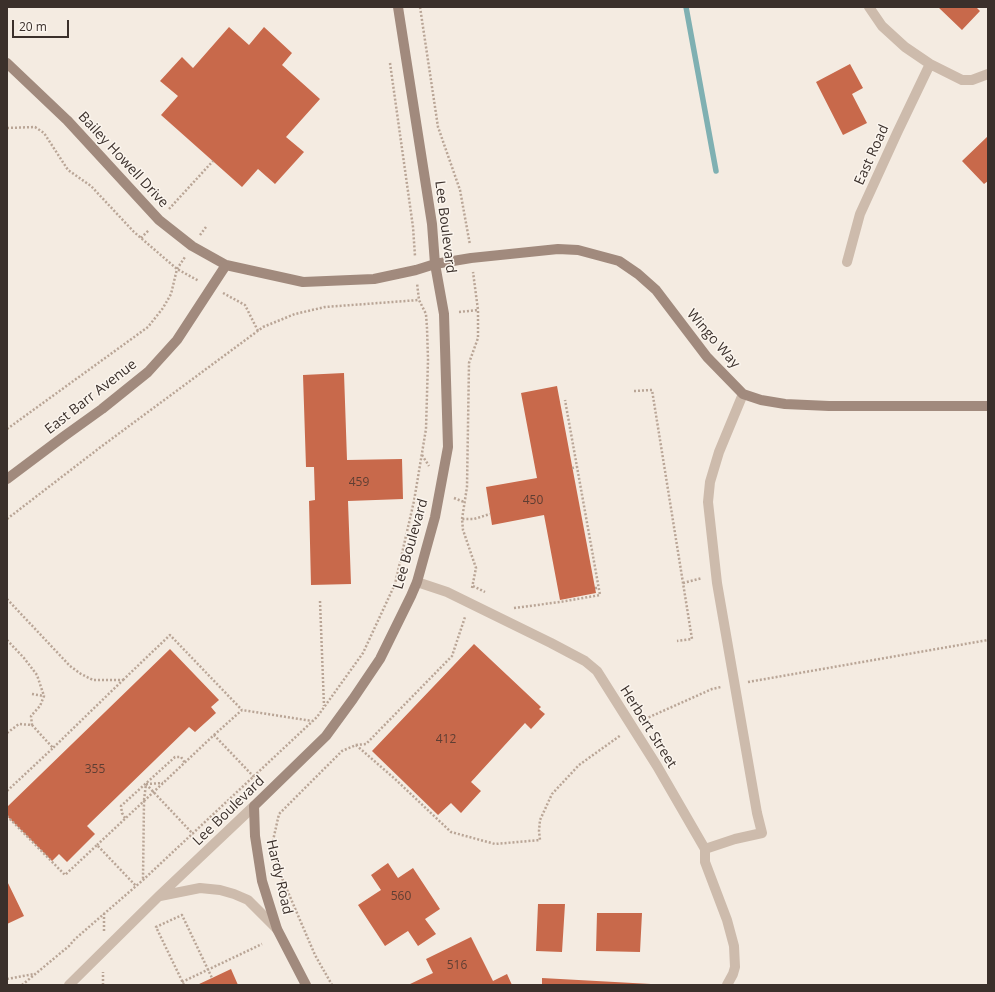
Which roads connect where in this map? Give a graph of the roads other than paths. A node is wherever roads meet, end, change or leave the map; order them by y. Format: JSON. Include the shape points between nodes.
{"nodes":[{"id":1,"x":398,"y":7,"type":"edge"},
{"id":2,"x":869,"y":7,"type":"edge"},
{"id":3,"x":7,"y":63,"type":"edge"},
{"id":4,"x":930,"y":64,"type":"junction"},
{"id":5,"x":988,"y":74,"type":"edge"},
{"id":6,"x":847,"y":262,"type":"dead end"},
{"id":7,"x":435,"y":264,"type":"junction"},
{"id":8,"x":226,"y":265,"type":"junction"},
{"id":9,"x":743,"y":394,"type":"junction"},
{"id":10,"x":988,"y":406,"type":"edge"},
{"id":11,"x":7,"y":479,"type":"edge"},
{"id":12,"x":417,"y":582,"type":"junction"},
{"id":13,"x":254,"y":806,"type":"junction"},
{"id":14,"x":706,"y":849,"type":"junction"},
{"id":15,"x":159,"y":896,"type":"junction"},
{"id":16,"x":277,"y":929,"type":"junction"},
{"id":17,"x":69,"y":985,"type":"edge"},
{"id":18,"x":306,"y":985,"type":"edge"},
{"id":19,"x":727,"y":985,"type":"edge"}],
"edges":[{"from":1,"to":7,"type":"street","name":"Lee Boulevard","via":[[432,224]]},
{"from":2,"to":4,"type":"street","via":[[882,26],[905,47]]},
{"from":3,"to":8,"type":"street","name":"Bailey Howell Drive","via":[[67,120],[158,220],[192,246]]},
{"from":4,"to":5,"type":"street","via":[[962,80],[972,80]]},
{"from":4,"to":6,"type":"street","name":"East Road","via":[[860,214]]},
{"from":7,"to":8,"type":"street","via":[[374,279],[303,282]]},
{"from":7,"to":9,"type":"street","name":"Wingo Way","via":[[558,249],[578,250],[619,261],[656,290],[707,357]]},
{"from":7,"to":12,"type":"street","name":"Lee Boulevard","via":[[444,314],[448,447],[435,517]]},
{"from":8,"to":11,"type":"street","name":"East Barr Avenue","via":[[177,340],[148,372]]},
{"from":9,"to":10,"type":"street","name":"Wingo Way","via":[[785,404]]},
{"from":9,"to":14,"type":"street","via":[[718,452],[708,502],[717,583],[762,833]]},
{"from":12,"to":13,"type":"street","name":"Lee Boulevard","via":[[380,659],[353,699],[326,736]]},
{"from":12,"to":14,"type":"street","name":"Herbert Street","via":[[447,592],[551,643],[585,661],[597,671]]},
{"from":13,"to":15,"type":"street","name":"Lee Boulevard"},
{"from":13,"to":16,"type":"street","name":"Hardy Road","via":[[255,836],[262,881]]},
{"from":14,"to":19,"type":"street","name":"Herbert Street","via":[[705,862],[734,946],[735,967]]},
{"from":15,"to":16,"type":"street","name":"Hardy Road","via":[[200,888],[220,890],[248,900]]},
{"from":15,"to":17,"type":"street","name":"Lee Boulevard"},
{"from":16,"to":18,"type":"street","name":"Hardy Road"}]}
